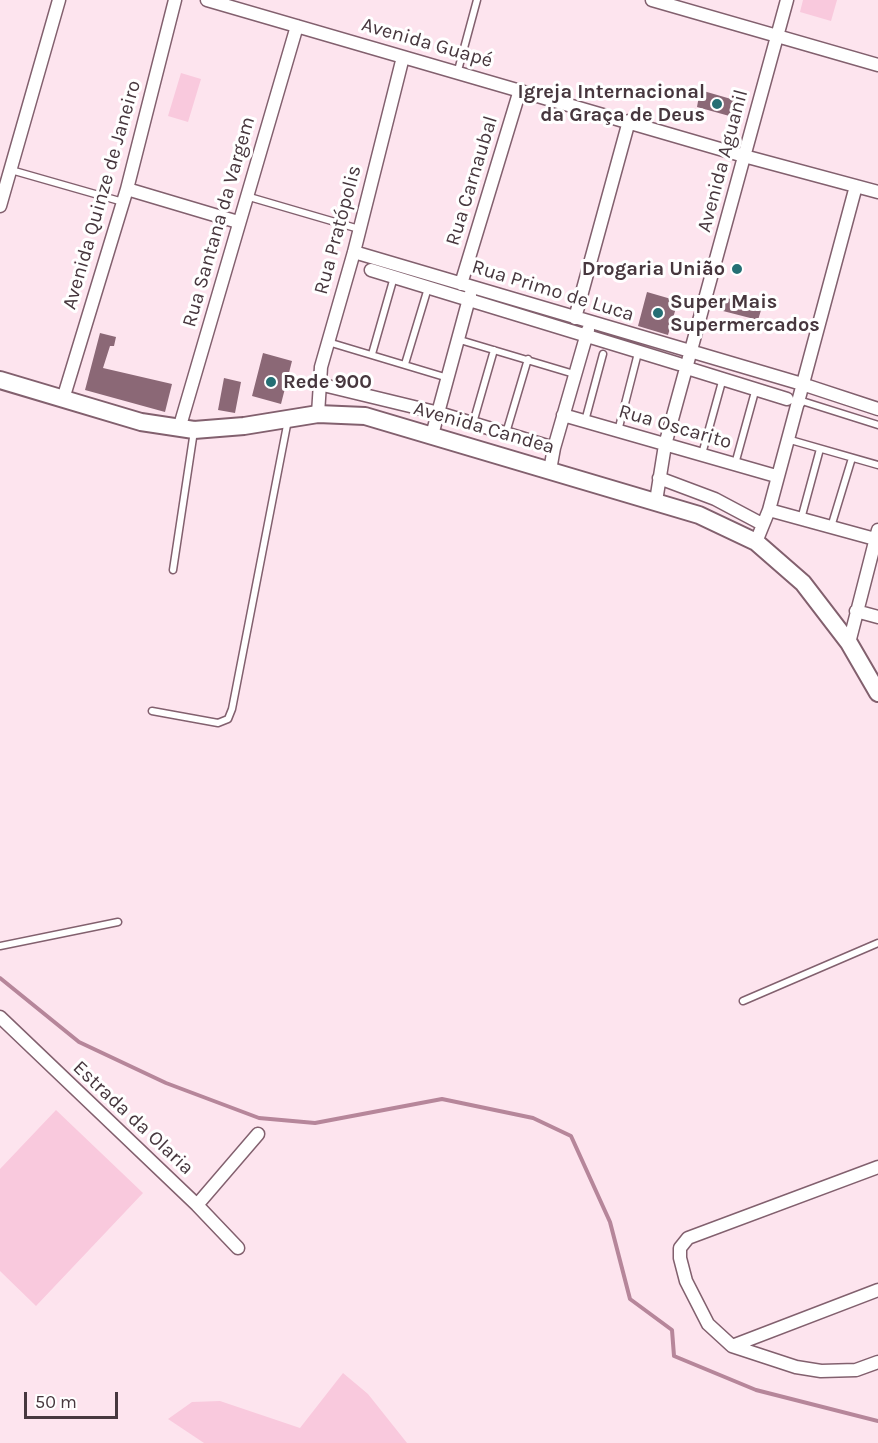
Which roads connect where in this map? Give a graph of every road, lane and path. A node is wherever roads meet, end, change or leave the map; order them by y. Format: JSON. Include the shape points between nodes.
{"nodes":[{"id":1,"x":59,"y":0,"type":"edge"},
{"id":2,"x":175,"y":0,"type":"edge"},
{"id":3,"x":207,"y":0,"type":"edge"},
{"id":4,"x":477,"y":0,"type":"edge"},
{"id":5,"x":652,"y":0,"type":"edge"},
{"id":6,"x":787,"y":0,"type":"edge"},
{"id":7,"x":297,"y":26,"type":"junction"},
{"id":8,"x":777,"y":36,"type":"junction"},
{"id":9,"x":403,"y":57,"type":"junction"},
{"id":10,"x":878,"y":65,"type":"edge"},
{"id":11,"x":457,"y":74,"type":"junction"},
{"id":12,"x":520,"y":90,"type":"junction"},
{"id":13,"x":629,"y":121,"type":"junction"},
{"id":14,"x":744,"y":156,"type":"junction"},
{"id":15,"x":11,"y":170,"type":"junction"},
{"id":16,"x":856,"y":186,"type":"junction"},
{"id":17,"x":128,"y":189,"type":"junction"},
{"id":18,"x":878,"y":192,"type":"edge"},
{"id":19,"x":246,"y":196,"type":"junction"},
{"id":20,"x":123,"y":202,"type":"junction"},
{"id":21,"x":0,"y":206,"type":"edge"},
{"id":22,"x":238,"y":222,"type":"junction"},
{"id":23,"x":360,"y":230,"type":"junction"},
{"id":24,"x":354,"y":252,"type":"junction"},
{"id":25,"x":371,"y":270,"type":"dead end"},
{"id":26,"x":394,"y":278,"type":"junction"},
{"id":27,"x":466,"y":286,"type":"junction"},
{"id":28,"x":428,"y":288,"type":"junction"},
{"id":29,"x":469,"y":301,"type":"junction"},
{"id":30,"x":575,"y":318,"type":"junction"},
{"id":31,"x":590,"y":323,"type":"junction"},
{"id":32,"x":586,"y":336,"type":"junction"},
{"id":33,"x":460,"y":340,"type":"junction"},
{"id":34,"x":328,"y":342,"type":"junction"},
{"id":35,"x":494,"y":350,"type":"junction"},
{"id":36,"x":638,"y":352,"type":"junction"},
{"id":37,"x":691,"y":352,"type":"junction"},
{"id":38,"x":372,"y":354,"type":"junction"},
{"id":39,"x":603,"y":354,"type":"dead end"},
{"id":40,"x":528,"y":360,"type":"junction"},
{"id":41,"x":405,"y":364,"type":"junction"},
{"id":42,"x":683,"y":366,"type":"junction"},
{"id":43,"x":574,"y":374,"type":"junction"},
{"id":44,"x":449,"y":378,"type":"junction"},
{"id":45,"x":723,"y":378,"type":"junction"},
{"id":46,"x":0,"y":380,"type":"edge"},
{"id":47,"x":318,"y":384,"type":"junction"},
{"id":48,"x":801,"y":384,"type":"junction"},
{"id":49,"x":756,"y":388,"type":"junction"},
{"id":50,"x":63,"y":399,"type":"junction"},
{"id":51,"x":787,"y":399,"type":"dead end"},
{"id":52,"x":878,"y":409,"type":"edge"},
{"id":53,"x":439,"y":413,"type":"junction"},
{"id":54,"x":318,"y":414,"type":"junction"},
{"id":55,"x":563,"y":415,"type":"junction"},
{"id":56,"x":288,"y":419,"type":"junction"},
{"id":57,"x":585,"y":421,"type":"junction"},
{"id":58,"x":473,"y":424,"type":"junction"},
{"id":59,"x":878,"y":425,"type":"edge"},
{"id":60,"x":187,"y":430,"type":"junction"},
{"id":61,"x":618,"y":431,"type":"junction"},
{"id":62,"x":506,"y":434,"type":"junction"},
{"id":63,"x":432,"y":435,"type":"junction"},
{"id":64,"x":789,"y":440,"type":"junction"},
{"id":65,"x":665,"y":445,"type":"junction"},
{"id":66,"x":554,"y":448,"type":"junction"},
{"id":67,"x":820,"y":448,"type":"junction"},
{"id":68,"x":701,"y":455,"type":"junction"},
{"id":69,"x":852,"y":458,"type":"junction"},
{"id":70,"x":735,"y":465,"type":"junction"},
{"id":71,"x":878,"y":465,"type":"edge"},
{"id":72,"x":550,"y":470,"type":"junction"},
{"id":73,"x":776,"y":476,"type":"junction"},
{"id":74,"x":659,"y":477,"type":"junction"},
{"id":75,"x":656,"y":501,"type":"junction"},
{"id":76,"x":769,"y":510,"type":"junction"},
{"id":77,"x":801,"y":519,"type":"junction"},
{"id":78,"x":762,"y":524,"type":"junction"},
{"id":79,"x":831,"y":527,"type":"junction"},
{"id":80,"x":877,"y":536,"type":"edge"},
{"id":81,"x":756,"y":542,"type":"junction"},
{"id":82,"x":172,"y":570,"type":"dead end"},
{"id":83,"x":856,"y":611,"type":"junction"},
{"id":84,"x":878,"y":617,"type":"edge"},
{"id":85,"x":849,"y":643,"type":"junction"},
{"id":86,"x":878,"y":693,"type":"edge"},
{"id":87,"x":152,"y":711,"type":"dead end"},
{"id":88,"x":118,"y":922,"type":"dead end"},
{"id":89,"x":878,"y":943,"type":"edge"},
{"id":90,"x":0,"y":946,"type":"edge"},
{"id":91,"x":743,"y":1001,"type":"dead end"},
{"id":92,"x":0,"y":1017,"type":"edge"},
{"id":93,"x":258,"y":1134,"type":"dead end"},
{"id":94,"x":878,"y":1167,"type":"edge"},
{"id":95,"x":197,"y":1205,"type":"junction"},
{"id":96,"x":238,"y":1248,"type":"dead end"},
{"id":97,"x":878,"y":1290,"type":"edge"},
{"id":98,"x":732,"y":1346,"type":"junction"},
{"id":99,"x":878,"y":1362,"type":"edge"}],
"edges":[{"from":1,"to":15,"type":"street"},
{"from":2,"to":17,"type":"street","name":"Avenida Quinze de Janeiro"},
{"from":3,"to":7,"type":"street","name":"Avenida Guapé"},
{"from":4,"to":11,"type":"lane"},
{"from":5,"to":8,"type":"street"},
{"from":6,"to":8,"type":"street","name":"Avenida Aguanil"},
{"from":7,"to":9,"type":"street","name":"Avenida Guapé"},
{"from":7,"to":19,"type":"street","name":"Rua Santana da Vargem"},
{"from":8,"to":10,"type":"street"},
{"from":8,"to":14,"type":"street","name":"Avenida Aguanil"},
{"from":9,"to":11,"type":"street","name":"Avenida Guapé"},
{"from":9,"to":23,"type":"street","name":"Rua Pratópolis"},
{"from":11,"to":12,"type":"street","name":"Avenida Guapé"},
{"from":12,"to":13,"type":"street","name":"Avenida Guapé"},
{"from":12,"to":27,"type":"street","name":"Rua Carnaubal"},
{"from":13,"to":14,"type":"street","name":"Avenida Guapé"},
{"from":13,"to":30,"type":"street"},
{"from":14,"to":16,"type":"street","name":"Avenida Guapé"},
{"from":14,"to":37,"type":"street","name":"Avenida Aguanil"},
{"from":15,"to":20,"type":"lane"},
{"from":15,"to":21,"type":"street"},
{"from":16,"to":18,"type":"street","name":"Avenida Guapé"},
{"from":16,"to":48,"type":"street"},
{"from":17,"to":20,"type":"street","name":"Avenida Quinze de Janeiro"},
{"from":17,"to":22,"type":"street"},
{"from":19,"to":22,"type":"street","name":"Rua Santana da Vargem"},
{"from":19,"to":23,"type":"lane"},
{"from":20,"to":50,"type":"street","name":"Avenida Quinze de Janeiro"},
{"from":22,"to":60,"type":"street","name":"Rua Santana da Vargem"},
{"from":23,"to":24,"type":"street","name":"Rua Pratópolis"},
{"from":24,"to":27,"type":"street","name":"Rua Primo de Luca"},
{"from":24,"to":34,"type":"street","name":"Rua Pratópolis"},
{"from":25,"to":26,"type":"street"},
{"from":26,"to":28,"type":"street"},
{"from":26,"to":38,"type":"lane"},
{"from":27,"to":29,"type":"street","name":"Rua Carnaubal"},
{"from":27,"to":30,"type":"street","name":"Rua Primo de Luca"},
{"from":28,"to":29,"type":"street"},
{"from":28,"to":41,"type":"lane"},
{"from":29,"to":32,"type":"street"},
{"from":29,"to":33,"type":"street","name":"Rua Carnaubal"},
{"from":30,"to":31,"type":"street","name":"Rua Primo de Luca"},
{"from":31,"to":32,"type":"street"},
{"from":31,"to":37,"type":"street","name":"Rua Primo de Luca"},
{"from":32,"to":36,"type":"street"},
{"from":32,"to":43,"type":"street"},
{"from":33,"to":35,"type":"lane"},
{"from":33,"to":44,"type":"street","name":"Rua Carnaubal"},
{"from":34,"to":38,"type":"lane"},
{"from":34,"to":47,"type":"street","name":"Rua Pratópolis"},
{"from":35,"to":40,"type":"lane"},
{"from":35,"to":58,"type":"lane"},
{"from":36,"to":42,"type":"street"},
{"from":36,"to":61,"type":"lane"},
{"from":37,"to":42,"type":"street","name":"Avenida Aguanil"},
{"from":37,"to":48,"type":"street","name":"Rua Primo de Luca"},
{"from":38,"to":41,"type":"lane"},
{"from":39,"to":57,"type":"lane"},
{"from":40,"to":43,"type":"lane"},
{"from":40,"to":62,"type":"lane"},
{"from":41,"to":44,"type":"lane"},
{"from":42,"to":45,"type":"street"},
{"from":42,"to":65,"type":"street","name":"Avenida Aguanil"},
{"from":43,"to":55,"type":"street"},
{"from":44,"to":53,"type":"street","name":"Rua Carnaubal"},
{"from":45,"to":49,"type":"street"},
{"from":45,"to":68,"type":"lane"},
{"from":46,"to":50,"type":"main road","name":"Avenida Candea"},
{"from":47,"to":53,"type":"street"},
{"from":47,"to":54,"type":"street","name":"Rua Pratópolis"},
{"from":48,"to":52,"type":"street","name":"Rua Primo de Luca"},
{"from":48,"to":64,"type":"street"},
{"from":49,"to":51,"type":"street"},
{"from":49,"to":70,"type":"lane"},
{"from":50,"to":60,"type":"main road","name":"Avenida Candea","via":[[141,422]]},
{"from":53,"to":58,"type":"street"},
{"from":53,"to":63,"type":"street","name":"Rua Carnaubal"},
{"from":54,"to":56,"type":"main road","name":"Avenida Candea"},
{"from":54,"to":63,"type":"main road","name":"Avenida Candea","via":[[365,416]]},
{"from":55,"to":57,"type":"street","name":"Rua Oscarito"},
{"from":55,"to":66,"type":"street"},
{"from":56,"to":60,"type":"main road","name":"Avenida Candea"},
{"from":56,"to":87,"type":"lane","via":[[228,719],[218,723]]},
{"from":57,"to":61,"type":"street","name":"Rua Oscarito"},
{"from":58,"to":62,"type":"street"},
{"from":59,"to":64,"type":"lane","via":[[802,401]]},
{"from":60,"to":82,"type":"lane"},
{"from":61,"to":65,"type":"street","name":"Rua Oscarito"},
{"from":62,"to":66,"type":"street"},
{"from":63,"to":72,"type":"main road","name":"Avenida Candea"},
{"from":64,"to":67,"type":"lane"},
{"from":64,"to":73,"type":"street"},
{"from":65,"to":68,"type":"street","name":"Rua Oscarito"},
{"from":65,"to":74,"type":"street","name":"Avenida Aguanil"},
{"from":66,"to":72,"type":"street"},
{"from":67,"to":69,"type":"lane"},
{"from":67,"to":77,"type":"lane"},
{"from":68,"to":70,"type":"street","name":"Rua Oscarito"},
{"from":69,"to":71,"type":"lane"},
{"from":69,"to":79,"type":"lane"},
{"from":70,"to":73,"type":"street","name":"Rua Oscarito"},
{"from":72,"to":75,"type":"main road","name":"Avenida Candea"},
{"from":73,"to":76,"type":"street"},
{"from":74,"to":75,"type":"street","name":"Avenida Aguanil"},
{"from":74,"to":78,"type":"street","via":[[715,499]]},
{"from":75,"to":81,"type":"main road","name":"Avenida Candea","via":[[699,515]]},
{"from":76,"to":77,"type":"street"},
{"from":76,"to":78,"type":"street"},
{"from":77,"to":79,"type":"street"},
{"from":78,"to":81,"type":"street"},
{"from":79,"to":80,"type":"street"},
{"from":80,"to":83,"type":"street"},
{"from":81,"to":85,"type":"main road","name":"Avenida Candea","via":[[803,583]]},
{"from":83,"to":84,"type":"street"},
{"from":83,"to":85,"type":"street"},
{"from":85,"to":86,"type":"main road","name":"Avenida Candea"},
{"from":88,"to":90,"type":"lane"},
{"from":89,"to":91,"type":"lane"},
{"from":92,"to":95,"type":"street","name":"Estrada da Olaria"},
{"from":93,"to":95,"type":"street"},
{"from":94,"to":98,"type":"street","via":[[682,1243],[680,1258],[696,1301],[708,1324]]},
{"from":95,"to":96,"type":"street","name":"Estrada da Olaria"},
{"from":97,"to":98,"type":"street"},
{"from":98,"to":99,"type":"street","via":[[821,1371],[856,1370]]}]}
